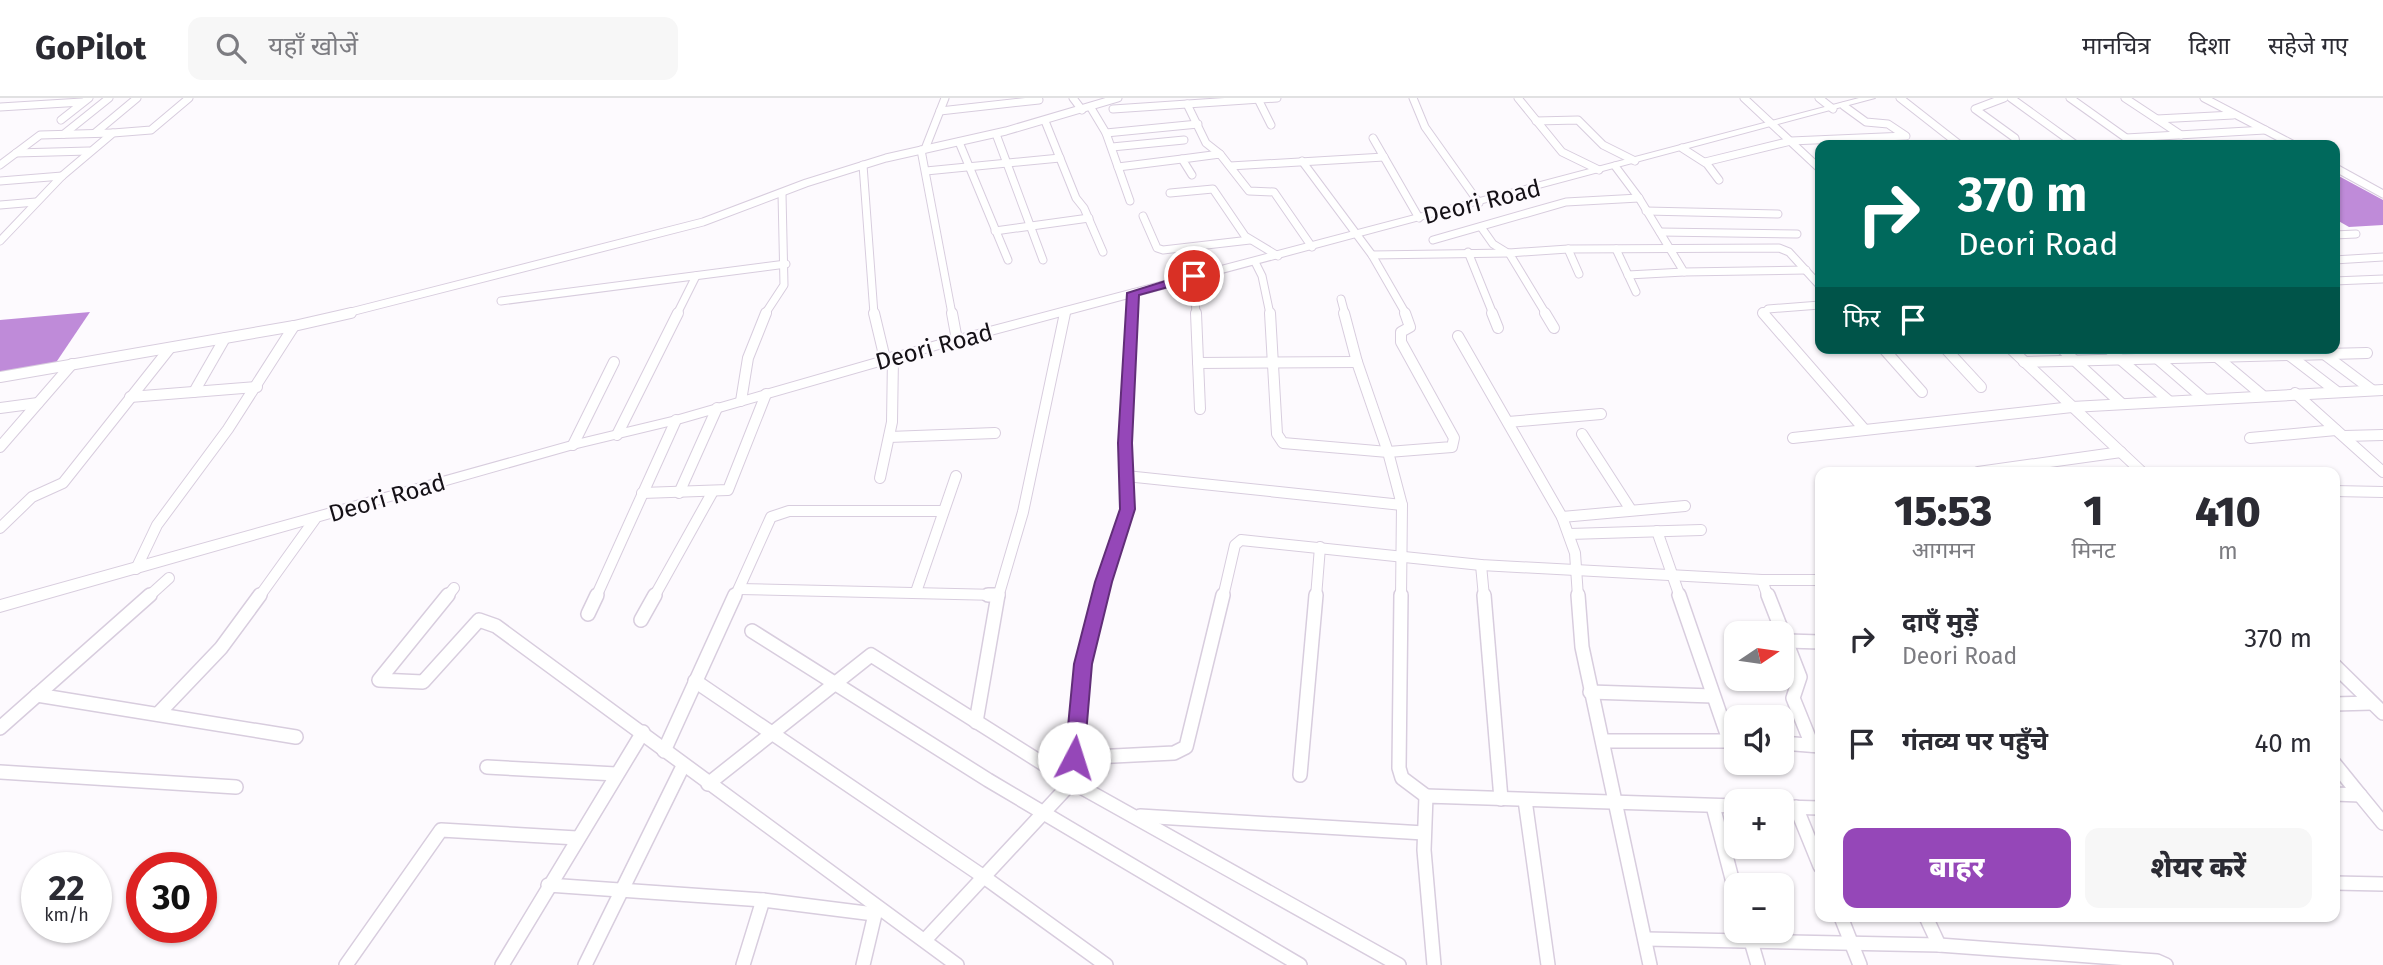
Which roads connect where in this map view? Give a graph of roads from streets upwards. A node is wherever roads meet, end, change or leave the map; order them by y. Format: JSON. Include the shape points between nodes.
{"nodes":[{"id":1,"x":109,"y":98,"type":"edge"},
{"id":2,"x":137,"y":98,"type":"edge"},
{"id":3,"x":189,"y":98,"type":"edge"},
{"id":4,"x":945,"y":98,"type":"edge"},
{"id":5,"x":1073,"y":98,"type":"edge"},
{"id":6,"x":1118,"y":98,"type":"edge"},
{"id":7,"x":1175,"y":98,"type":"edge"},
{"id":8,"x":1277,"y":98,"type":"edge"},
{"id":9,"x":1413,"y":98,"type":"edge"},
{"id":10,"x":1518,"y":98,"type":"edge"},
{"id":11,"x":1744,"y":98,"type":"edge"},
{"id":12,"x":1819,"y":98,"type":"edge"},
{"id":13,"x":1870,"y":98,"type":"edge"},
{"id":14,"x":1900,"y":98,"type":"edge"},
{"id":15,"x":2004,"y":98,"type":"edge"},
{"id":16,"x":2011,"y":98,"type":"edge"},
{"id":17,"x":2070,"y":98,"type":"edge"},
{"id":18,"x":2124,"y":98,"type":"edge"},
{"id":19,"x":2204,"y":98,"type":"edge"},
{"id":20,"x":1038,"y":99,"type":"edge"},
{"id":21,"x":1237,"y":99,"type":"edge"},
{"id":22,"x":1258,"y":99,"type":"edge"},
{"id":23,"x":85,"y":100,"type":"edge"},
{"id":24,"x":1106,"y":100,"type":"edge"},
{"id":25,"x":1186,"y":104,"type":"junction"},
{"id":26,"x":0,"y":107,"type":"edge"},
{"id":27,"x":1838,"y":108,"type":"junction"},
{"id":28,"x":1086,"y":109,"type":"junction"},
{"id":29,"x":1113,"y":109,"type":"dead end"},
{"id":30,"x":940,"y":111,"type":"junction"},
{"id":31,"x":2236,"y":115,"type":"junction"},
{"id":32,"x":2157,"y":119,"type":"junction"},
{"id":33,"x":61,"y":120,"type":"dead end"},
{"id":34,"x":1048,"y":120,"type":"junction"},
{"id":35,"x":1536,"y":121,"type":"junction"},
{"id":36,"x":1198,"y":124,"type":"junction"},
{"id":37,"x":1271,"y":125,"type":"dead end"},
{"id":38,"x":1773,"y":125,"type":"junction"},
{"id":39,"x":2265,"y":130,"type":"junction"},
{"id":40,"x":95,"y":133,"type":"junction"},
{"id":41,"x":113,"y":133,"type":"junction"},
{"id":42,"x":1106,"y":133,"type":"junction"},
{"id":43,"x":64,"y":134,"type":"junction"},
{"id":44,"x":996,"y":134,"type":"junction"},
{"id":45,"x":2181,"y":135,"type":"junction"},
{"id":46,"x":1373,"y":138,"type":"dead end"},
{"id":47,"x":2126,"y":138,"type":"junction"},
{"id":48,"x":1184,"y":140,"type":"dead end"},
{"id":49,"x":1850,"y":140,"type":"edge"},
{"id":50,"x":1954,"y":140,"type":"edge"},
{"id":51,"x":2015,"y":140,"type":"edge"},
{"id":52,"x":2070,"y":140,"type":"edge"},
{"id":53,"x":2129,"y":140,"type":"edge"},
{"id":54,"x":2284,"y":140,"type":"edge"},
{"id":55,"x":1791,"y":141,"type":"junction"},
{"id":56,"x":1815,"y":141,"type":"edge"},
{"id":57,"x":959,"y":142,"type":"junction"},
{"id":58,"x":1112,"y":147,"type":"junction"},
{"id":59,"x":1682,"y":148,"type":"junction"},
{"id":60,"x":923,"y":150,"type":"junction"},
{"id":61,"x":89,"y":151,"type":"junction"},
{"id":62,"x":16,"y":153,"type":"junction"},
{"id":63,"x":1220,"y":153,"type":"junction"},
{"id":64,"x":1815,"y":156,"type":"edge"},
{"id":65,"x":1384,"y":157,"type":"junction"},
{"id":66,"x":1808,"y":157,"type":"junction"},
{"id":67,"x":1060,"y":158,"type":"junction"},
{"id":68,"x":1182,"y":159,"type":"junction"},
{"id":69,"x":1302,"y":161,"type":"junction"},
{"id":70,"x":1635,"y":161,"type":"junction"},
{"id":71,"x":1006,"y":162,"type":"junction"},
{"id":72,"x":1705,"y":162,"type":"junction"},
{"id":73,"x":863,"y":164,"type":"junction"},
{"id":74,"x":1815,"y":164,"type":"edge"},
{"id":75,"x":0,"y":165,"type":"edge"},
{"id":76,"x":968,"y":166,"type":"junction"},
{"id":77,"x":1230,"y":166,"type":"junction"},
{"id":78,"x":1615,"y":166,"type":"junction"},
{"id":79,"x":1118,"y":167,"type":"junction"},
{"id":80,"x":1599,"y":170,"type":"junction"},
{"id":81,"x":2340,"y":170,"type":"edge"},
{"id":82,"x":926,"y":171,"type":"junction"},
{"id":83,"x":1192,"y":175,"type":"dead end"},
{"id":84,"x":62,"y":176,"type":"junction"},
{"id":85,"x":1719,"y":180,"type":"dead end"},
{"id":86,"x":0,"y":181,"type":"edge"},
{"id":87,"x":1170,"y":193,"type":"dead end"},
{"id":88,"x":782,"y":194,"type":"junction"},
{"id":89,"x":2383,"y":194,"type":"edge"},
{"id":90,"x":1639,"y":198,"type":"junction"},
{"id":91,"x":1130,"y":201,"type":"dead end"},
{"id":92,"x":36,"y":202,"type":"junction"},
{"id":93,"x":1479,"y":203,"type":"junction"},
{"id":94,"x":0,"y":205,"type":"edge"},
{"id":95,"x":1646,"y":211,"type":"junction"},
{"id":96,"x":1778,"y":214,"type":"dead end"},
{"id":97,"x":1143,"y":216,"type":"dead end"},
{"id":98,"x":1088,"y":218,"type":"junction"},
{"id":99,"x":1419,"y":218,"type":"junction"},
{"id":100,"x":1030,"y":226,"type":"junction"},
{"id":101,"x":1481,"y":227,"type":"junction"},
{"id":102,"x":995,"y":231,"type":"junction"},
{"id":103,"x":1660,"y":232,"type":"junction"},
{"id":104,"x":1797,"y":234,"type":"dead end"},
{"id":105,"x":2356,"y":234,"type":"dead end"},
{"id":106,"x":1356,"y":235,"type":"junction"},
{"id":107,"x":2340,"y":235,"type":"edge"},
{"id":108,"x":1250,"y":240,"type":"junction"},
{"id":109,"x":1433,"y":240,"type":"dead end"},
{"id":110,"x":0,"y":241,"type":"edge"},
{"id":111,"x":1312,"y":247,"type":"junction"},
{"id":112,"x":1568,"y":249,"type":"junction"},
{"id":113,"x":1616,"y":249,"type":"junction"},
{"id":114,"x":1671,"y":249,"type":"junction"},
{"id":115,"x":1103,"y":252,"type":"dead end"},
{"id":116,"x":1468,"y":252,"type":"junction"},
{"id":117,"x":1509,"y":253,"type":"junction"},
{"id":118,"x":1372,"y":255,"type":"junction"},
{"id":119,"x":1278,"y":256,"type":"junction"},
{"id":120,"x":2383,"y":257,"type":"edge"},
{"id":121,"x":1008,"y":260,"type":"dead end"},
{"id":122,"x":1043,"y":260,"type":"dead end"},
{"id":123,"x":2340,"y":260,"type":"edge"},
{"id":124,"x":1255,"y":261,"type":"junction"},
{"id":125,"x":786,"y":264,"type":"junction"},
{"id":126,"x":1806,"y":270,"type":"junction"},
{"id":127,"x":1684,"y":272,"type":"junction"},
{"id":128,"x":1579,"y":274,"type":"dead end"},
{"id":129,"x":1628,"y":275,"type":"junction"},
{"id":130,"x":696,"y":276,"type":"junction"},
{"id":131,"x":1185,"y":278,"type":"junction"},
{"id":132,"x":2383,"y":279,"type":"edge"},
{"id":133,"x":1815,"y":280,"type":"edge"},
{"id":134,"x":2340,"y":281,"type":"edge"},
{"id":135,"x":1636,"y":292,"type":"dead end"},
{"id":136,"x":1133,"y":293,"type":"junction"},
{"id":137,"x":1341,"y":299,"type":"dead end"},
{"id":138,"x":501,"y":301,"type":"dead end"},
{"id":139,"x":1815,"y":305,"type":"edge"},
{"id":140,"x":1065,"y":312,"type":"junction"},
{"id":141,"x":293,"y":326,"type":"junction"},
{"id":142,"x":1498,"y":328,"type":"dead end"},
{"id":143,"x":1555,"y":328,"type":"dead end"},
{"id":144,"x":1458,"y":336,"type":"dead end"},
{"id":145,"x":225,"y":338,"type":"junction"},
{"id":146,"x":957,"y":340,"type":"junction"},
{"id":147,"x":170,"y":348,"type":"junction"},
{"id":148,"x":2340,"y":352,"type":"edge"},
{"id":149,"x":2367,"y":353,"type":"dead end"},
{"id":150,"x":1888,"y":354,"type":"edge"},
{"id":151,"x":1951,"y":354,"type":"edge"},
{"id":152,"x":2016,"y":354,"type":"edge"},
{"id":153,"x":2067,"y":354,"type":"edge"},
{"id":154,"x":2113,"y":354,"type":"edge"},
{"id":155,"x":2152,"y":354,"type":"edge"},
{"id":156,"x":2213,"y":354,"type":"edge"},
{"id":157,"x":2297,"y":354,"type":"edge"},
{"id":158,"x":2324,"y":354,"type":"edge"},
{"id":159,"x":2289,"y":355,"type":"junction"},
{"id":160,"x":2216,"y":357,"type":"junction"},
{"id":161,"x":889,"y":358,"type":"junction"},
{"id":162,"x":2117,"y":358,"type":"junction"},
{"id":163,"x":2156,"y":358,"type":"junction"},
{"id":164,"x":2073,"y":360,"type":"junction"},
{"id":165,"x":614,"y":362,"type":"dead end"},
{"id":166,"x":1357,"y":362,"type":"junction"},
{"id":167,"x":2024,"y":362,"type":"junction"},
{"id":168,"x":1198,"y":363,"type":"junction"},
{"id":169,"x":1274,"y":363,"type":"junction"},
{"id":170,"x":72,"y":364,"type":"junction"},
{"id":171,"x":0,"y":377,"type":"edge"},
{"id":172,"x":257,"y":387,"type":"junction"},
{"id":173,"x":1981,"y":387,"type":"dead end"},
{"id":174,"x":2378,"y":390,"type":"edge"},
{"id":175,"x":2336,"y":391,"type":"junction"},
{"id":176,"x":194,"y":392,"type":"junction"},
{"id":177,"x":1922,"y":392,"type":"dead end"},
{"id":178,"x":2295,"y":393,"type":"junction"},
{"id":179,"x":766,"y":394,"type":"junction"},
{"id":180,"x":2262,"y":395,"type":"junction"},
{"id":181,"x":130,"y":397,"type":"junction"},
{"id":182,"x":2204,"y":399,"type":"junction"},
{"id":183,"x":741,"y":401,"type":"junction"},
{"id":184,"x":2169,"y":401,"type":"junction"},
{"id":185,"x":38,"y":403,"type":"junction"},
{"id":186,"x":2122,"y":404,"type":"junction"},
{"id":187,"x":2072,"y":407,"type":"junction"},
{"id":188,"x":0,"y":408,"type":"edge"},
{"id":189,"x":717,"y":408,"type":"junction"},
{"id":190,"x":1200,"y":409,"type":"dead end"},
{"id":191,"x":1601,"y":414,"type":"dead end"},
{"id":192,"x":677,"y":420,"type":"junction"},
{"id":193,"x":1508,"y":422,"type":"junction"},
{"id":194,"x":1864,"y":429,"type":"junction"},
{"id":195,"x":995,"y":433,"type":"dead end"},
{"id":196,"x":2340,"y":433,"type":"junction"},
{"id":197,"x":1582,"y":434,"type":"dead end"},
{"id":198,"x":617,"y":435,"type":"junction"},
{"id":199,"x":2383,"y":435,"type":"edge"},
{"id":200,"x":889,"y":437,"type":"junction"},
{"id":201,"x":1793,"y":438,"type":"dead end"},
{"id":202,"x":2250,"y":438,"type":"dead end"},
{"id":203,"x":573,"y":446,"type":"junction"},
{"id":204,"x":0,"y":447,"type":"edge"},
{"id":205,"x":1388,"y":452,"type":"junction"},
{"id":206,"x":2121,"y":452,"type":"junction"},
{"id":207,"x":2045,"y":463,"type":"junction"},
{"id":208,"x":2015,"y":467,"type":"edge"},
{"id":209,"x":2049,"y":467,"type":"edge"},
{"id":210,"x":2137,"y":467,"type":"edge"},
{"id":211,"x":2383,"y":472,"type":"edge"},
{"id":212,"x":956,"y":476,"type":"dead end"},
{"id":213,"x":1126,"y":476,"type":"junction"},
{"id":214,"x":880,"y":478,"type":"dead end"},
{"id":215,"x":2340,"y":491,"type":"edge"},
{"id":216,"x":2383,"y":492,"type":"edge"},
{"id":217,"x":642,"y":493,"type":"junction"},
{"id":218,"x":680,"y":493,"type":"junction"},
{"id":219,"x":712,"y":493,"type":"junction"},
{"id":220,"x":1402,"y":505,"type":"junction"},
{"id":221,"x":1685,"y":506,"type":"dead end"},
{"id":222,"x":1631,"y":510,"type":"junction"},
{"id":223,"x":943,"y":511,"type":"junction"},
{"id":224,"x":1562,"y":517,"type":"junction"},
{"id":225,"x":315,"y":519,"type":"junction"},
{"id":226,"x":0,"y":528,"type":"edge"},
{"id":227,"x":1701,"y":530,"type":"dead end"},
{"id":228,"x":1657,"y":531,"type":"junction"},
{"id":229,"x":1569,"y":534,"type":"junction"},
{"id":230,"x":1320,"y":547,"type":"junction"},
{"id":231,"x":1401,"y":558,"type":"junction"},
{"id":232,"x":1480,"y":565,"type":"junction"},
{"id":233,"x":136,"y":569,"type":"junction"},
{"id":234,"x":1578,"y":572,"type":"junction"},
{"id":235,"x":1672,"y":576,"type":"junction"},
{"id":236,"x":169,"y":578,"type":"dead end"},
{"id":237,"x":1762,"y":580,"type":"junction"},
{"id":238,"x":1815,"y":580,"type":"edge"},
{"id":239,"x":454,"y":588,"type":"dead end"},
{"id":240,"x":738,"y":589,"type":"junction"},
{"id":241,"x":916,"y":592,"type":"junction"},
{"id":242,"x":998,"y":595,"type":"junction"},
{"id":243,"x":0,"y":606,"type":"edge"},
{"id":244,"x":588,"y":614,"type":"dead end"},
{"id":245,"x":640,"y":620,"type":"dead end"},
{"id":246,"x":1779,"y":621,"type":"edge"},
{"id":247,"x":752,"y":631,"type":"dead end"},
{"id":248,"x":1794,"y":641,"type":"edge"},
{"id":249,"x":1815,"y":642,"type":"edge"},
{"id":250,"x":1794,"y":659,"type":"edge"},
{"id":251,"x":2340,"y":671,"type":"edge"},
{"id":252,"x":695,"y":681,"type":"junction"},
{"id":253,"x":835,"y":681,"type":"junction"},
{"id":254,"x":1590,"y":692,"type":"junction"},
{"id":255,"x":37,"y":695,"type":"junction"},
{"id":256,"x":1713,"y":696,"type":"junction"},
{"id":257,"x":2372,"y":703,"type":"junction"},
{"id":258,"x":2340,"y":704,"type":"edge"},
{"id":259,"x":2383,"y":713,"type":"edge"},
{"id":260,"x":158,"y":714,"type":"junction"},
{"id":261,"x":1724,"y":721,"type":"edge"},
{"id":262,"x":976,"y":722,"type":"junction"},
{"id":263,"x":0,"y":729,"type":"edge"},
{"id":264,"x":642,"y":732,"type":"junction"},
{"id":265,"x":773,"y":733,"type":"junction"},
{"id":266,"x":296,"y":737,"type":"dead end"},
{"id":267,"x":1724,"y":740,"type":"edge"},
{"id":268,"x":1603,"y":741,"type":"junction"},
{"id":269,"x":1815,"y":743,"type":"edge"},
{"id":270,"x":1794,"y":744,"type":"edge"},
{"id":271,"x":1815,"y":745,"type":"edge"},
{"id":272,"x":664,"y":751,"type":"junction"},
{"id":273,"x":1074,"y":758,"type":"junction"},
{"id":274,"x":683,"y":766,"type":"junction"},
{"id":275,"x":487,"y":767,"type":"dead end"},
{"id":276,"x":2340,"y":770,"type":"edge"},
{"id":277,"x":0,"y":772,"type":"edge"},
{"id":278,"x":616,"y":774,"type":"junction"},
{"id":279,"x":1300,"y":775,"type":"dead end"},
{"id":280,"x":1072,"y":782,"type":"junction"},
{"id":281,"x":708,"y":784,"type":"junction"},
{"id":282,"x":236,"y":787,"type":"dead end"},
{"id":283,"x":2340,"y":794,"type":"edge"},
{"id":284,"x":2360,"y":795,"type":"junction"},
{"id":285,"x":1426,"y":796,"type":"junction"},
{"id":286,"x":1501,"y":799,"type":"junction"},
{"id":287,"x":1525,"y":800,"type":"junction"},
{"id":288,"x":1613,"y":803,"type":"junction"},
{"id":289,"x":1713,"y":806,"type":"junction"},
{"id":290,"x":1724,"y":806,"type":"edge"},
{"id":291,"x":1794,"y":807,"type":"edge"},
{"id":292,"x":1815,"y":807,"type":"edge"},
{"id":293,"x":1046,"y":814,"type":"junction"},
{"id":294,"x":1136,"y":816,"type":"junction"},
{"id":295,"x":1794,"y":818,"type":"edge"},
{"id":296,"x":2383,"y":823,"type":"edge"},
{"id":297,"x":1424,"y":833,"type":"junction"},
{"id":298,"x":577,"y":838,"type":"junction"},
{"id":299,"x":1815,"y":857,"type":"edge"},
{"id":300,"x":1731,"y":873,"type":"edge"},
{"id":301,"x":984,"y":877,"type":"junction"},
{"id":302,"x":2340,"y":883,"type":"edge"},
{"id":303,"x":2383,"y":884,"type":"edge"},
{"id":304,"x":548,"y":885,"type":"junction"},
{"id":305,"x":620,"y":889,"type":"junction"},
{"id":306,"x":763,"y":900,"type":"junction"},
{"id":307,"x":877,"y":910,"type":"junction"},
{"id":308,"x":1843,"y":922,"type":"edge"},
{"id":309,"x":1928,"y":922,"type":"edge"},
{"id":310,"x":1724,"y":937,"type":"edge"},
{"id":311,"x":1646,"y":939,"type":"junction"},
{"id":312,"x":925,"y":940,"type":"junction"},
{"id":313,"x":1794,"y":940,"type":"edge"},
{"id":314,"x":1751,"y":943,"type":"edge"},
{"id":315,"x":1852,"y":943,"type":"junction"},
{"id":316,"x":1939,"y":945,"type":"junction"},
{"id":317,"x":346,"y":965,"type":"edge"},
{"id":318,"x":502,"y":965,"type":"edge"},
{"id":319,"x":585,"y":965,"type":"edge"},
{"id":320,"x":743,"y":965,"type":"edge"},
{"id":321,"x":863,"y":965,"type":"edge"},
{"id":322,"x":957,"y":965,"type":"edge"},
{"id":323,"x":1106,"y":965,"type":"edge"},
{"id":324,"x":1300,"y":965,"type":"edge"},
{"id":325,"x":1399,"y":965,"type":"edge"},
{"id":326,"x":1434,"y":965,"type":"edge"},
{"id":327,"x":1548,"y":965,"type":"edge"},
{"id":328,"x":1650,"y":965,"type":"edge"},
{"id":329,"x":1758,"y":965,"type":"edge"},
{"id":330,"x":1860,"y":965,"type":"edge"},
{"id":331,"x":2166,"y":965,"type":"edge"}],
"edges":[{"from":1,"to":43,"type":"street"},
{"from":2,"to":40,"type":"street"},
{"from":3,"to":41,"type":"street","via":[[151,130]]},
{"from":4,"to":30,"type":"street"},
{"from":5,"to":28,"type":"street"},
{"from":6,"to":24,"type":"street"},
{"from":7,"to":25,"type":"street"},
{"from":8,"to":22,"type":"street"},
{"from":9,"to":93,"type":"street","via":[[1425,127]]},
{"from":10,"to":35,"type":"street"},
{"from":11,"to":38,"type":"street"},
{"from":12,"to":27,"type":"street"},
{"from":13,"to":27,"type":"street","name":"Deori Road"},
{"from":14,"to":50,"type":"street"},
{"from":15,"to":51,"type":"street","via":[[1975,109]]},
{"from":16,"to":52,"type":"street"},
{"from":17,"to":47,"type":"street"},
{"from":18,"to":32,"type":"street"},
{"from":19,"to":31,"type":"street"},
{"from":20,"to":30,"type":"street"},
{"from":20,"to":34,"type":"street"},
{"from":21,"to":22,"type":"street"},
{"from":21,"to":25,"type":"street"},
{"from":22,"to":37,"type":"street"},
{"from":23,"to":26,"type":"street"},
{"from":23,"to":33,"type":"street"},
{"from":24,"to":28,"type":"street"},
{"from":25,"to":29,"type":"street"},
{"from":25,"to":36,"type":"street"},
{"from":27,"to":38,"type":"street","name":"Deori Road"},
{"from":27,"to":49,"type":"street","via":[[1866,122],[1889,124],[1908,139]]},
{"from":28,"to":34,"type":"street"},
{"from":28,"to":42,"type":"street"},
{"from":30,"to":60,"type":"street"},
{"from":31,"to":32,"type":"street"},
{"from":31,"to":39,"type":"street"},
{"from":32,"to":45,"type":"street"},
{"from":34,"to":44,"type":"street"},
{"from":34,"to":67,"type":"street"},
{"from":35,"to":70,"type":"street","via":[[1578,121],[1603,145]]},
{"from":35,"to":80,"type":"street","via":[[1562,152]]},
{"from":36,"to":42,"type":"street"},
{"from":36,"to":63,"type":"street","via":[[1206,143]]},
{"from":38,"to":55,"type":"street"},
{"from":38,"to":59,"type":"street","name":"Deori Road"},
{"from":39,"to":45,"type":"street"},
{"from":39,"to":54,"type":"street"},
{"from":40,"to":41,"type":"street"},
{"from":40,"to":43,"type":"street"},
{"from":41,"to":61,"type":"street"},
{"from":42,"to":58,"type":"street"},
{"from":43,"to":62,"type":"street","via":[[40,135]]},
{"from":44,"to":57,"type":"street"},
{"from":44,"to":71,"type":"street"},
{"from":45,"to":47,"type":"street"},
{"from":46,"to":65,"type":"street"},
{"from":47,"to":53,"type":"street"},
{"from":48,"to":58,"type":"street"},
{"from":55,"to":56,"type":"street"},
{"from":55,"to":66,"type":"street"},
{"from":55,"to":72,"type":"street"},
{"from":57,"to":60,"type":"street"},
{"from":57,"to":76,"type":"street"},
{"from":58,"to":79,"type":"street"},
{"from":59,"to":70,"type":"street","name":"Deori Road"},
{"from":59,"to":72,"type":"street"},
{"from":60,"to":73,"type":"street"},
{"from":60,"to":82,"type":"street"},
{"from":61,"to":62,"type":"street"},
{"from":61,"to":84,"type":"street"},
{"from":62,"to":75,"type":"street"},
{"from":63,"to":68,"type":"street"},
{"from":63,"to":77,"type":"street"},
{"from":64,"to":66,"type":"street"},
{"from":65,"to":69,"type":"street"},
{"from":65,"to":99,"type":"street"},
{"from":66,"to":74,"type":"street"},
{"from":67,"to":71,"type":"street"},
{"from":67,"to":98,"type":"street"},
{"from":68,"to":79,"type":"street"},
{"from":68,"to":83,"type":"street"},
{"from":69,"to":77,"type":"street"},
{"from":69,"to":106,"type":"street"},
{"from":70,"to":78,"type":"street","name":"Deori Road"},
{"from":71,"to":76,"type":"street"},
{"from":71,"to":100,"type":"street"},
{"from":72,"to":85,"type":"street"},
{"from":73,"to":88,"type":"street"},
{"from":73,"to":161,"type":"street","via":[[869,195],[876,337]]},
{"from":76,"to":82,"type":"street"},
{"from":76,"to":102,"type":"street"},
{"from":77,"to":111,"type":"street","via":[[1249,191],[1274,192]]},
{"from":78,"to":80,"type":"street","name":"Deori Road"},
{"from":78,"to":90,"type":"street"},
{"from":79,"to":91,"type":"street"},
{"from":80,"to":93,"type":"street","name":"Deori Road"},
{"from":81,"to":89,"type":"street"},
{"from":82,"to":146,"type":"street"},
{"from":84,"to":86,"type":"street"},
{"from":84,"to":92,"type":"street"},
{"from":87,"to":108,"type":"street","via":[[1213,189]]},
{"from":88,"to":125,"type":"street"},
{"from":88,"to":141,"type":"street","via":[[703,222]]},
{"from":90,"to":95,"type":"street"},
{"from":90,"to":101,"type":"street","via":[[1566,202]]},
{"from":92,"to":94,"type":"street"},
{"from":92,"to":110,"type":"street"},
{"from":93,"to":99,"type":"street","name":"Deori Road"},
{"from":95,"to":96,"type":"street"},
{"from":95,"to":103,"type":"street"},
{"from":97,"to":108,"type":"street","via":[[1159,249]]},
{"from":98,"to":100,"type":"street"},
{"from":98,"to":115,"type":"street"},
{"from":99,"to":106,"type":"street","name":"Deori Road"},
{"from":100,"to":102,"type":"street"},
{"from":100,"to":122,"type":"street"},
{"from":101,"to":109,"type":"street"},
{"from":101,"to":117,"type":"street","via":[[1493,244]]},
{"from":102,"to":121,"type":"street"},
{"from":103,"to":104,"type":"street"},
{"from":103,"to":114,"type":"street"},
{"from":105,"to":107,"type":"street"},
{"from":106,"to":111,"type":"street","name":"Deori Road"},
{"from":106,"to":118,"type":"street"},
{"from":108,"to":119,"type":"street"},
{"from":111,"to":119,"type":"street","name":"Deori Road"},
{"from":112,"to":113,"type":"street"},
{"from":112,"to":117,"type":"street"},
{"from":112,"to":128,"type":"street"},
{"from":113,"to":114,"type":"street"},
{"from":113,"to":129,"type":"street"},
{"from":114,"to":126,"type":"street","via":[[1783,249]]},
{"from":114,"to":127,"type":"street"},
{"from":116,"to":117,"type":"street"},
{"from":116,"to":118,"type":"street"},
{"from":116,"to":142,"type":"street"},
{"from":117,"to":143,"type":"street"},
{"from":118,"to":205,"type":"street","via":[[1410,322],[1401,332],[1401,342],[1454,444]]},
{"from":119,"to":124,"type":"street","name":"Deori Road"},
{"from":120,"to":123,"type":"street"},
{"from":124,"to":131,"type":"street","name":"Deori Road"},
{"from":124,"to":169,"type":"street","via":[[1264,274]]},
{"from":125,"to":130,"type":"street"},
{"from":125,"to":183,"type":"street","via":[[781,294],[754,337]]},
{"from":126,"to":127,"type":"street"},
{"from":126,"to":133,"type":"street"},
{"from":127,"to":129,"type":"street"},
{"from":129,"to":135,"type":"street"},
{"from":130,"to":138,"type":"street"},
{"from":130,"to":198,"type":"street"},
{"from":131,"to":136,"type":"street","name":"Deori Road"},
{"from":131,"to":168,"type":"street","via":[[1195,298]]},
{"from":132,"to":134,"type":"street"},
{"from":136,"to":140,"type":"street","name":"Deori Road"},
{"from":136,"to":213,"type":"street"},
{"from":137,"to":166,"type":"street"},
{"from":139,"to":194,"type":"street","via":[[1763,313]]},
{"from":140,"to":146,"type":"street","name":"Deori Road"},
{"from":140,"to":242,"type":"street","via":[[1023,512]]},
{"from":141,"to":145,"type":"street"},
{"from":141,"to":172,"type":"street"},
{"from":144,"to":193,"type":"street"},
{"from":145,"to":147,"type":"street"},
{"from":145,"to":176,"type":"street"},
{"from":146,"to":161,"type":"street","name":"Deori Road"},
{"from":147,"to":170,"type":"street"},
{"from":147,"to":181,"type":"street"},
{"from":148,"to":149,"type":"street"},
{"from":150,"to":177,"type":"street"},
{"from":151,"to":173,"type":"street"},
{"from":152,"to":167,"type":"street"},
{"from":153,"to":164,"type":"street"},
{"from":154,"to":162,"type":"street"},
{"from":155,"to":163,"type":"street"},
{"from":156,"to":160,"type":"street"},
{"from":157,"to":159,"type":"street"},
{"from":158,"to":174,"type":"street"},
{"from":159,"to":160,"type":"street"},
{"from":159,"to":175,"type":"street"},
{"from":160,"to":163,"type":"street"},
{"from":160,"to":180,"type":"street"},
{"from":161,"to":179,"type":"street","name":"Deori Road"},
{"from":161,"to":200,"type":"street"},
{"from":162,"to":163,"type":"street"},
{"from":162,"to":164,"type":"street"},
{"from":162,"to":184,"type":"street"},
{"from":163,"to":182,"type":"street"},
{"from":164,"to":167,"type":"street"},
{"from":164,"to":186,"type":"street"},
{"from":165,"to":203,"type":"street"},
{"from":166,"to":169,"type":"street"},
{"from":166,"to":205,"type":"street"},
{"from":167,"to":187,"type":"street"},
{"from":168,"to":169,"type":"street"},
{"from":168,"to":190,"type":"street"},
{"from":169,"to":205,"type":"street","via":[[1277,434],[1283,443]]},
{"from":170,"to":171,"type":"street"},
{"from":170,"to":185,"type":"street"},
{"from":172,"to":176,"type":"street"},
{"from":172,"to":233,"type":"street","via":[[159,518],[142,547]]},
{"from":174,"to":175,"type":"street"},
{"from":175,"to":178,"type":"street"},
{"from":176,"to":181,"type":"street"},
{"from":178,"to":180,"type":"street"},
{"from":178,"to":196,"type":"street"},
{"from":179,"to":183,"type":"street","name":"Deori Road"},
{"from":179,"to":219,"type":"street","via":[[730,488]]},
{"from":180,"to":182,"type":"street"},
{"from":181,"to":226,"type":"street","via":[[63,483],[32,497]]},
{"from":182,"to":184,"type":"street"},
{"from":183,"to":189,"type":"street","name":"Deori Road"},
{"from":184,"to":186,"type":"street"},
{"from":185,"to":188,"type":"street"},
{"from":185,"to":204,"type":"street"},
{"from":186,"to":187,"type":"street"},
{"from":187,"to":194,"type":"street"},
{"from":187,"to":206,"type":"street"},
{"from":189,"to":192,"type":"street","name":"Deori Road"},
{"from":189,"to":218,"type":"street"},
{"from":191,"to":193,"type":"street"},
{"from":192,"to":198,"type":"street","name":"Deori Road"},
{"from":192,"to":217,"type":"street"},
{"from":193,"to":224,"type":"street"},
{"from":194,"to":201,"type":"street"},
{"from":195,"to":200,"type":"street"},
{"from":196,"to":199,"type":"street"},
{"from":196,"to":202,"type":"street"},
{"from":196,"to":211,"type":"street"},
{"from":197,"to":222,"type":"street"},
{"from":198,"to":203,"type":"street","name":"Deori Road"},
{"from":200,"to":214,"type":"street"},
{"from":203,"to":225,"type":"street","name":"Deori Road"},
{"from":205,"to":220,"type":"street"},
{"from":206,"to":207,"type":"street"},
{"from":206,"to":210,"type":"street"},
{"from":207,"to":208,"type":"street"},
{"from":207,"to":209,"type":"street"},
{"from":212,"to":223,"type":"street"},
{"from":213,"to":220,"type":"street"},
{"from":213,"to":273,"type":"street","via":[[1128,509],[1103,582],[1083,664]]},
{"from":215,"to":216,"type":"street"},
{"from":217,"to":218,"type":"street"},
{"from":217,"to":244,"type":"street"},
{"from":218,"to":219,"type":"street"},
{"from":219,"to":245,"type":"street"},
{"from":220,"to":231,"type":"street"},
{"from":221,"to":222,"type":"street"},
{"from":222,"to":224,"type":"street"},
{"from":223,"to":240,"type":"street","via":[[775,514]]},
{"from":223,"to":241,"type":"street"},
{"from":224,"to":229,"type":"street"},
{"from":225,"to":233,"type":"street","name":"Deori Road"},
{"from":225,"to":260,"type":"street","via":[[221,648]]},
{"from":227,"to":228,"type":"street"},
{"from":228,"to":229,"type":"street"},
{"from":228,"to":235,"type":"street"},
{"from":229,"to":234,"type":"street"},
{"from":230,"to":231,"type":"street"},
{"from":230,"to":273,"type":"street","via":[[1245,539],[1236,543],[1186,747]]},
{"from":230,"to":279,"type":"street"},
{"from":231,"to":232,"type":"street"},
{"from":231,"to":285,"type":"street","via":[[1399,768],[1402,778]]},
{"from":232,"to":234,"type":"street"},
{"from":232,"to":286,"type":"street"},
{"from":233,"to":243,"type":"street","name":"Deori Road"},
{"from":234,"to":235,"type":"street"},
{"from":234,"to":254,"type":"street","via":[[1581,647]]},
{"from":235,"to":237,"type":"street"},
{"from":235,"to":256,"type":"street"},
{"from":236,"to":255,"type":"street"},
{"from":237,"to":238,"type":"street"},
{"from":237,"to":246,"type":"street"},
{"from":239,"to":264,"type":"street","via":[[379,680],[423,682],[479,620],[540,656]]},
{"from":240,"to":241,"type":"street"},
{"from":240,"to":252,"type":"street"},
{"from":241,"to":242,"type":"street"},
{"from":242,"to":262,"type":"street"},
{"from":247,"to":253,"type":"street"},
{"from":248,"to":249,"type":"street"},
{"from":250,"to":269,"type":"street","via":[[1800,677],[1793,698]]},
{"from":251,"to":257,"type":"street"},
{"from":252,"to":265,"type":"street"},
{"from":252,"to":272,"type":"street"},
{"from":253,"to":262,"type":"street","via":[[871,655]]},
{"from":253,"to":265,"type":"street"},
{"from":253,"to":293,"type":"street"},
{"from":254,"to":256,"type":"street"},
{"from":254,"to":268,"type":"street"},
{"from":255,"to":260,"type":"street"},
{"from":255,"to":263,"type":"street"},
{"from":256,"to":261,"type":"street"},
{"from":257,"to":258,"type":"street"},
{"from":257,"to":259,"type":"street"},
{"from":260,"to":266,"type":"street"},
{"from":262,"to":280,"type":"street"},
{"from":264,"to":272,"type":"street"},
{"from":264,"to":278,"type":"street"},
{"from":265,"to":281,"type":"street"},
{"from":265,"to":301,"type":"street"},
{"from":267,"to":268,"type":"street"},
{"from":268,"to":288,"type":"street"},
{"from":270,"to":271,"type":"street"},
{"from":272,"to":274,"type":"street"},
{"from":273,"to":280,"type":"street"},
{"from":274,"to":281,"type":"street"},
{"from":274,"to":305,"type":"street"},
{"from":275,"to":278,"type":"street"},
{"from":276,"to":284,"type":"street"},
{"from":277,"to":282,"type":"street"},
{"from":278,"to":298,"type":"street"},
{"from":280,"to":293,"type":"street"},
{"from":280,"to":294,"type":"street"},
{"from":281,"to":307,"type":"street"},
{"from":283,"to":284,"type":"street"},
{"from":284,"to":296,"type":"street"},
{"from":285,"to":286,"type":"street"},
{"from":285,"to":297,"type":"street"},
{"from":286,"to":287,"type":"street"},
{"from":287,"to":288,"type":"street"},
{"from":287,"to":327,"type":"street"},
{"from":288,"to":289,"type":"street"},
{"from":288,"to":311,"type":"street"},
{"from":289,"to":290,"type":"street"},
{"from":289,"to":300,"type":"street"},
{"from":291,"to":292,"type":"street"},
{"from":293,"to":301,"type":"street"},
{"from":293,"to":324,"type":"street"},
{"from":294,"to":297,"type":"street"},
{"from":294,"to":325,"type":"street"},
{"from":295,"to":299,"type":"street"},
{"from":297,"to":326,"type":"street"},
{"from":298,"to":304,"type":"street"},
{"from":298,"to":317,"type":"street","via":[[441,830]]},
{"from":301,"to":312,"type":"street"},
{"from":301,"to":323,"type":"street"},
{"from":302,"to":303,"type":"street"},
{"from":304,"to":305,"type":"street"},
{"from":304,"to":318,"type":"street"},
{"from":305,"to":306,"type":"street"},
{"from":305,"to":319,"type":"street"},
{"from":306,"to":307,"type":"street"},
{"from":306,"to":320,"type":"street"},
{"from":307,"to":312,"type":"street"},
{"from":307,"to":321,"type":"street"},
{"from":308,"to":315,"type":"street"},
{"from":309,"to":316,"type":"street"},
{"from":310,"to":311,"type":"street"},
{"from":311,"to":328,"type":"street"},
{"from":312,"to":322,"type":"street"},
{"from":313,"to":315,"type":"street"},
{"from":314,"to":329,"type":"street"},
{"from":315,"to":316,"type":"street"},
{"from":315,"to":330,"type":"street"},
{"from":316,"to":331,"type":"street"}]}
